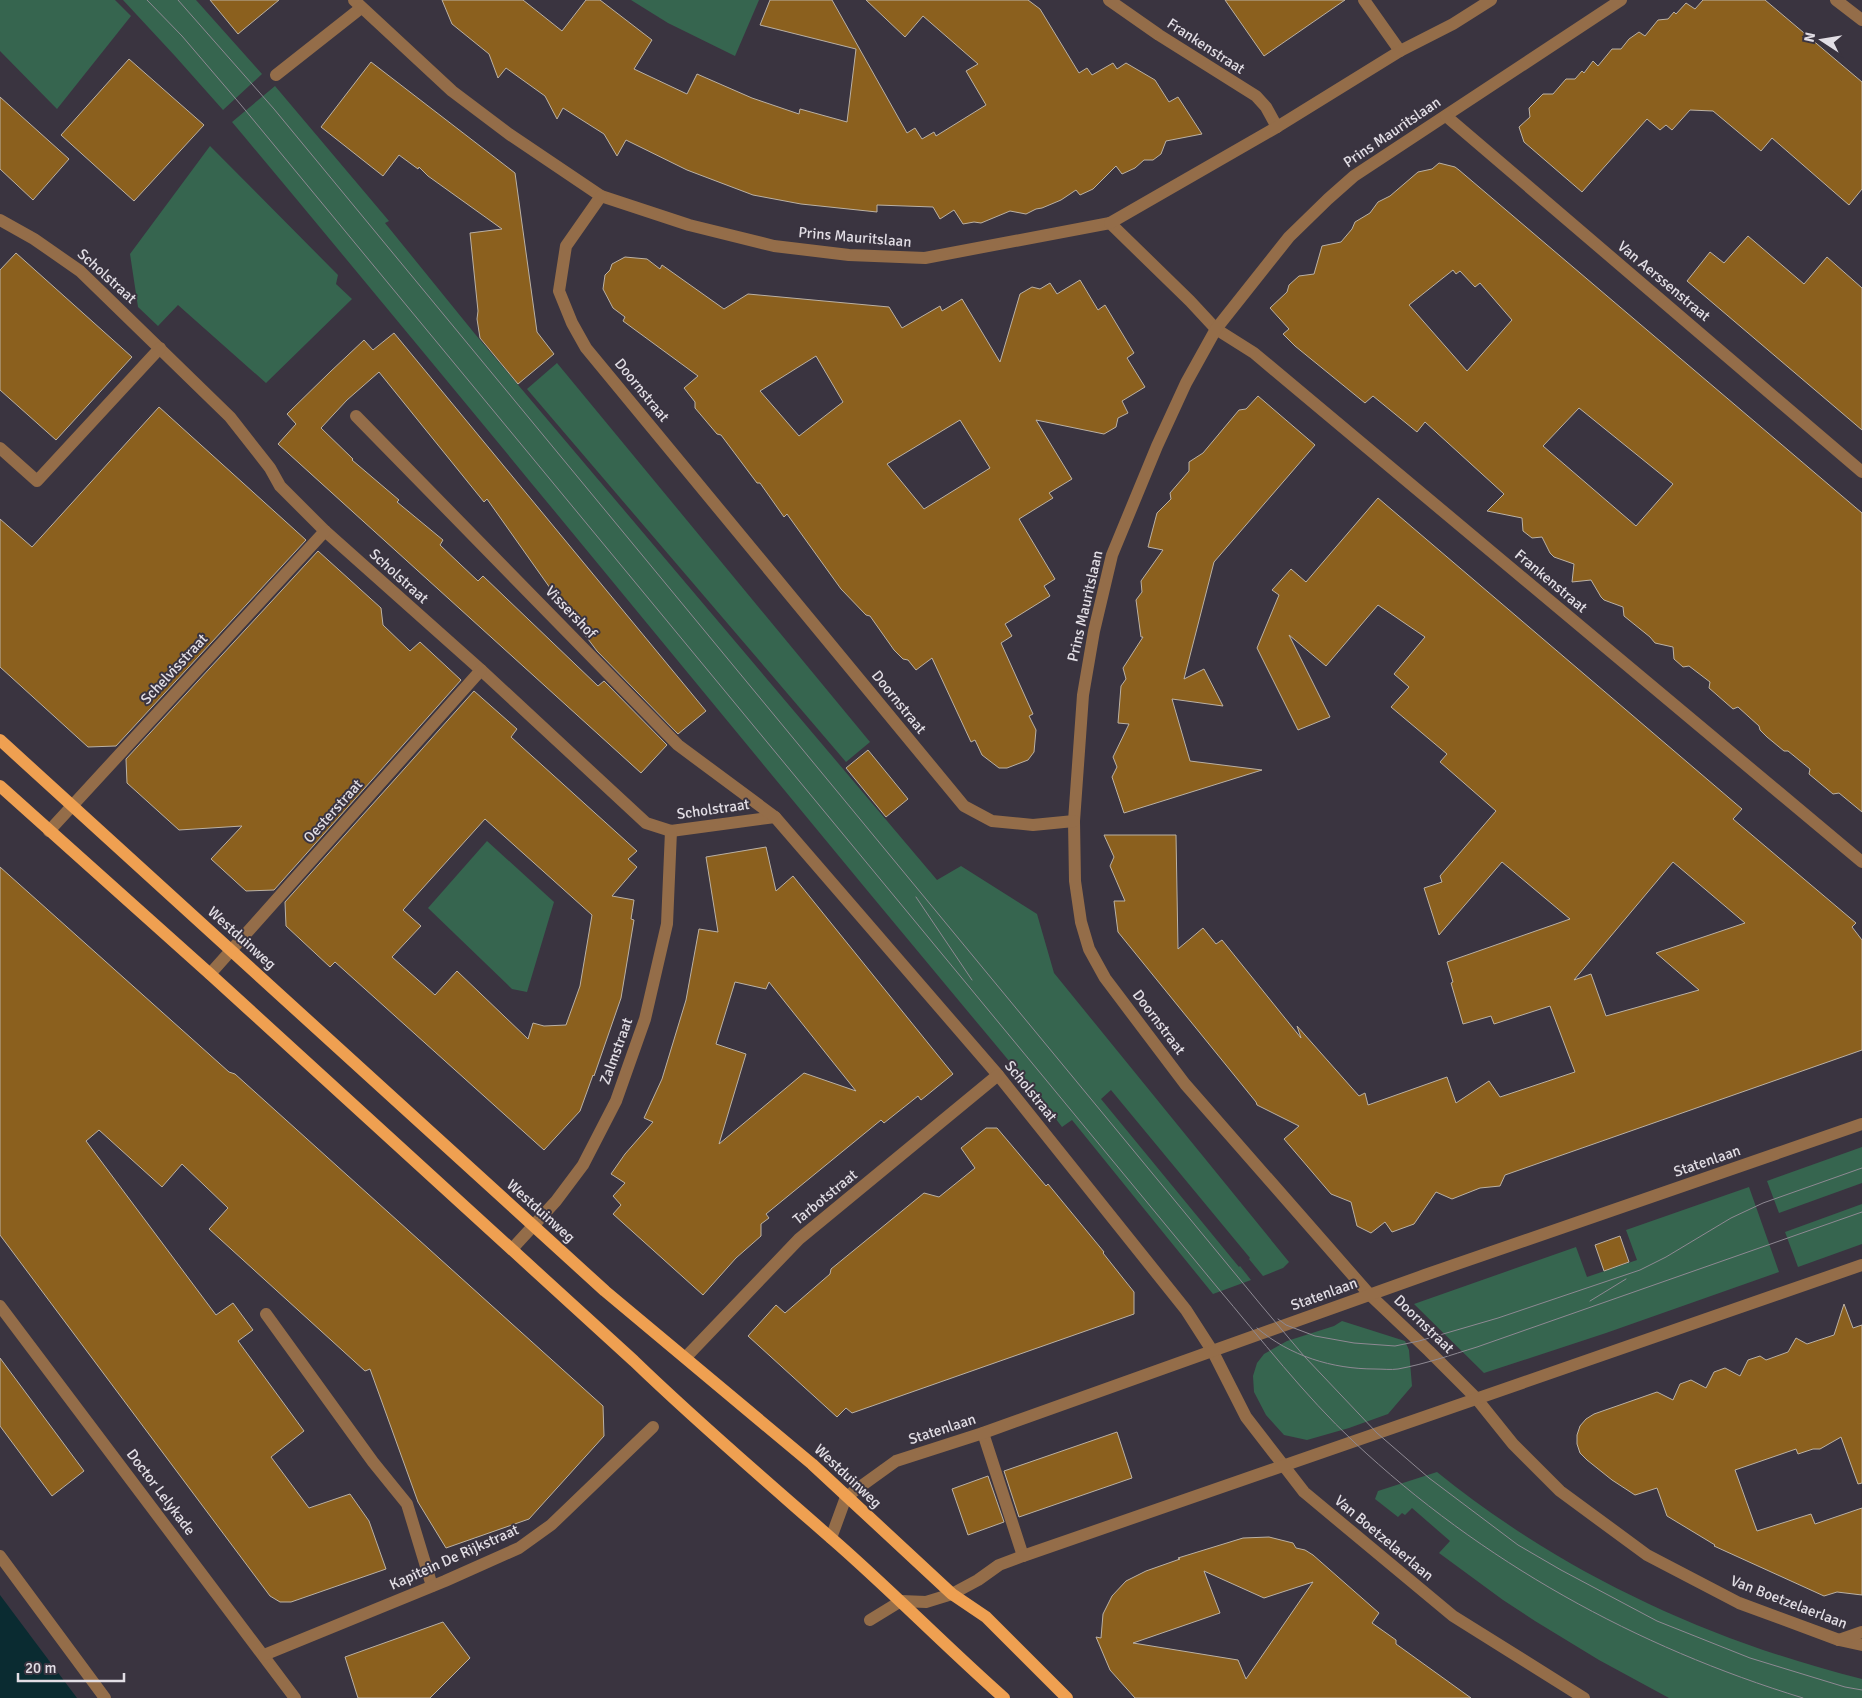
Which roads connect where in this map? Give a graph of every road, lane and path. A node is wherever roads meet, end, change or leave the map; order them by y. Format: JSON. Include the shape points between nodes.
{"nodes":[{"id":1,"x":1109,"y":0,"type":"edge"},
{"id":2,"x":1364,"y":0,"type":"edge"},
{"id":3,"x":1491,"y":0,"type":"edge"},
{"id":4,"x":1621,"y":0,"type":"edge"},
{"id":5,"x":1836,"y":0,"type":"edge"},
{"id":6,"x":357,"y":4,"type":"edge"},
{"id":7,"x":1862,"y":20,"type":"edge"},
{"id":8,"x":1400,"y":51,"type":"junction"},
{"id":9,"x":276,"y":75,"type":"dead end"},
{"id":10,"x":1446,"y":116,"type":"junction"},
{"id":11,"x":1277,"y":127,"type":"junction"},
{"id":12,"x":601,"y":196,"type":"junction"},
{"id":13,"x":0,"y":220,"type":"edge"},
{"id":14,"x":1110,"y":223,"type":"junction"},
{"id":15,"x":1216,"y":329,"type":"junction"},
{"id":16,"x":160,"y":348,"type":"junction"},
{"id":17,"x":356,"y":416,"type":"dead end"},
{"id":18,"x":0,"y":448,"type":"edge"},
{"id":19,"x":1862,"y":472,"type":"edge"},
{"id":20,"x":325,"y":531,"type":"junction"},
{"id":21,"x":481,"y":670,"type":"junction"},
{"id":22,"x":0,"y":740,"type":"edge"},
{"id":23,"x":0,"y":786,"type":"edge"},
{"id":24,"x":72,"y":805,"type":"junction"},
{"id":25,"x":775,"y":817,"type":"junction"},
{"id":26,"x":1074,"y":821,"type":"junction"},
{"id":27,"x":49,"y":830,"type":"junction"},
{"id":28,"x":671,"y":831,"type":"junction"},
{"id":29,"x":1862,"y":862,"type":"edge"},
{"id":30,"x":231,"y":950,"type":"junction"},
{"id":31,"x":210,"y":974,"type":"junction"},
{"id":32,"x":998,"y":1075,"type":"junction"},
{"id":33,"x":1862,"y":1124,"type":"edge"},
{"id":34,"x":533,"y":1226,"type":"junction"},
{"id":35,"x":512,"y":1249,"type":"junction"},
{"id":36,"x":1862,"y":1265,"type":"edge"},
{"id":37,"x":1370,"y":1295,"type":"junction"},
{"id":38,"x":0,"y":1306,"type":"edge"},
{"id":39,"x":266,"y":1314,"type":"dead end"},
{"id":40,"x":1213,"y":1352,"type":"junction"},
{"id":41,"x":686,"y":1358,"type":"junction"},
{"id":42,"x":1476,"y":1398,"type":"junction"},
{"id":43,"x":653,"y":1427,"type":"dead end"},
{"id":44,"x":983,"y":1433,"type":"junction"},
{"id":45,"x":1284,"y":1466,"type":"junction"},
{"id":46,"x":846,"y":1497,"type":"junction"},
{"id":47,"x":831,"y":1538,"type":"junction"},
{"id":48,"x":0,"y":1556,"type":"edge"},
{"id":49,"x":1024,"y":1556,"type":"junction"},
{"id":50,"x":432,"y":1586,"type":"junction"},
{"id":51,"x":952,"y":1594,"type":"junction"},
{"id":52,"x":902,"y":1601,"type":"junction"},
{"id":53,"x":870,"y":1620,"type":"dead end"},
{"id":54,"x":1862,"y":1632,"type":"edge"},
{"id":55,"x":1838,"y":1640,"type":"junction"},
{"id":56,"x":1862,"y":1645,"type":"edge"},
{"id":57,"x":264,"y":1655,"type":"junction"},
{"id":58,"x":105,"y":1698,"type":"edge"},
{"id":59,"x":295,"y":1698,"type":"edge"},
{"id":60,"x":1004,"y":1698,"type":"edge"},
{"id":61,"x":1067,"y":1698,"type":"edge"},
{"id":62,"x":1584,"y":1698,"type":"edge"}],
"edges":[{"from":1,"to":11,"type":"street","name":"Frankenstraat","via":[[1256,96]]},
{"from":2,"to":8,"type":"street"},
{"from":3,"to":8,"type":"street","name":"Prins Mauritslaan"},
{"from":4,"to":10,"type":"street","name":"Prins Mauritslaan"},
{"from":5,"to":7,"type":"street"},
{"from":6,"to":9,"type":"street"},
{"from":6,"to":12,"type":"street","via":[[452,91]]},
{"from":8,"to":11,"type":"street","name":"Prins Mauritslaan"},
{"from":10,"to":15,"type":"street","name":"Prins Mauritslaan","via":[[1376,160],[1328,199],[1289,237]]},
{"from":10,"to":19,"type":"street","name":"Van Aerssenstraat"},
{"from":11,"to":14,"type":"street","name":"Prins Mauritslaan"},
{"from":12,"to":14,"type":"street","name":"Prins Mauritslaan","via":[[689,225],[765,244],[849,256],[925,258]]},
{"from":12,"to":26,"type":"street","name":"Doornstraat","via":[[566,246],[559,291],[586,348],[964,806],[992,821],[1033,825]]},
{"from":13,"to":16,"type":"street","name":"Scholstraat","via":[[80,271]]},
{"from":14,"to":15,"type":"street"},
{"from":15,"to":26,"type":"street","name":"Prins Mauritslaan","via":[[1186,382],[1112,556],[1083,695]]},
{"from":15,"to":29,"type":"street","name":"Frankenstraat","via":[[1254,353]]},
{"from":16,"to":18,"type":"street","via":[[37,481]]},
{"from":16,"to":20,"type":"street","name":"Scholstraat","via":[[230,416],[280,486]]},
{"from":17,"to":25,"type":"street","name":"Vissershof","via":[[678,745]]},
{"from":20,"to":21,"type":"street","name":"Scholstraat"},
{"from":20,"to":24,"type":"street","name":"Schelvisstraat"},
{"from":21,"to":28,"type":"street","name":"Scholstraat","via":[[646,823]]},
{"from":21,"to":30,"type":"street","name":"Oesterstraat"},
{"from":22,"to":24,"type":"main road","name":"Westduinweg"},
{"from":23,"to":27,"type":"main road"},
{"from":24,"to":27,"type":"street","name":"Schelvisstraat"},
{"from":24,"to":30,"type":"main road","name":"Westduinweg"},
{"from":25,"to":28,"type":"street","name":"Scholstraat"},
{"from":25,"to":32,"type":"street","name":"Scholstraat"},
{"from":26,"to":37,"type":"street","name":"Doornstraat","via":[[1075,881],[1081,922],[1089,949],[1105,978],[1185,1084]]},
{"from":27,"to":31,"type":"main road"},
{"from":28,"to":34,"type":"street","name":"Zalmstraat","via":[[667,924],[645,1019],[616,1101],[582,1166]]},
{"from":30,"to":31,"type":"street","name":"Oesterstraat"},
{"from":30,"to":34,"type":"main road","name":"Westduinweg"},
{"from":31,"to":35,"type":"main road"},
{"from":32,"to":40,"type":"street","name":"Scholstraat","via":[[1186,1310]]},
{"from":32,"to":41,"type":"street","name":"Tarbotstraat","via":[[800,1240]]},
{"from":33,"to":37,"type":"street","name":"Statenlaan"},
{"from":34,"to":35,"type":"street","name":"Zalmstraat"},
{"from":34,"to":41,"type":"main road","name":"Westduinweg"},
{"from":35,"to":47,"type":"main road","via":[[671,1397]]},
{"from":36,"to":42,"type":"street"},
{"from":37,"to":40,"type":"street","name":"Statenlaan"},
{"from":37,"to":42,"type":"street","name":"Doornstraat"},
{"from":38,"to":57,"type":"street","name":"Doctor Lelykade"},
{"from":39,"to":50,"type":"street","via":[[406,1504]]},
{"from":40,"to":44,"type":"street","name":"Statenlaan"},
{"from":40,"to":45,"type":"street","name":"Van Boetzelaerlaan","via":[[1246,1417]]},
{"from":41,"to":46,"type":"main road","name":"Westduinweg"},
{"from":42,"to":45,"type":"street"},
{"from":42,"to":55,"type":"street","name":"Van Boetzelaerlaan","via":[[1513,1444],[1560,1491],[1647,1555],[1739,1603]]},
{"from":43,"to":50,"type":"street","name":"Kapitein De Rijkstraat","via":[[530,1542]]},
{"from":44,"to":46,"type":"street","name":"Statenlaan","via":[[896,1461]]},
{"from":44,"to":49,"type":"street"},
{"from":45,"to":49,"type":"street"},
{"from":45,"to":62,"type":"street","name":"Van Boetzelaerlaan","via":[[1304,1492],[1453,1616]]},
{"from":46,"to":47,"type":"street"},
{"from":46,"to":51,"type":"main road","name":"Westduinweg"},
{"from":47,"to":52,"type":"main road"},
{"from":48,"to":58,"type":"street"},
{"from":49,"to":51,"type":"street","via":[[999,1565]]},
{"from":50,"to":57,"type":"street","name":"Kapitein De Rijkstraat"},
{"from":51,"to":52,"type":"street","via":[[926,1602]]},
{"from":51,"to":61,"type":"main road","name":"Westduinweg","via":[[986,1617]]},
{"from":52,"to":53,"type":"street"},
{"from":52,"to":60,"type":"main road","via":[[953,1653]]},
{"from":54,"to":55,"type":"street"},
{"from":55,"to":56,"type":"street","name":"Van Boetzelaerlaan"},
{"from":57,"to":59,"type":"street","name":"Doctor Lelykade"}]}
